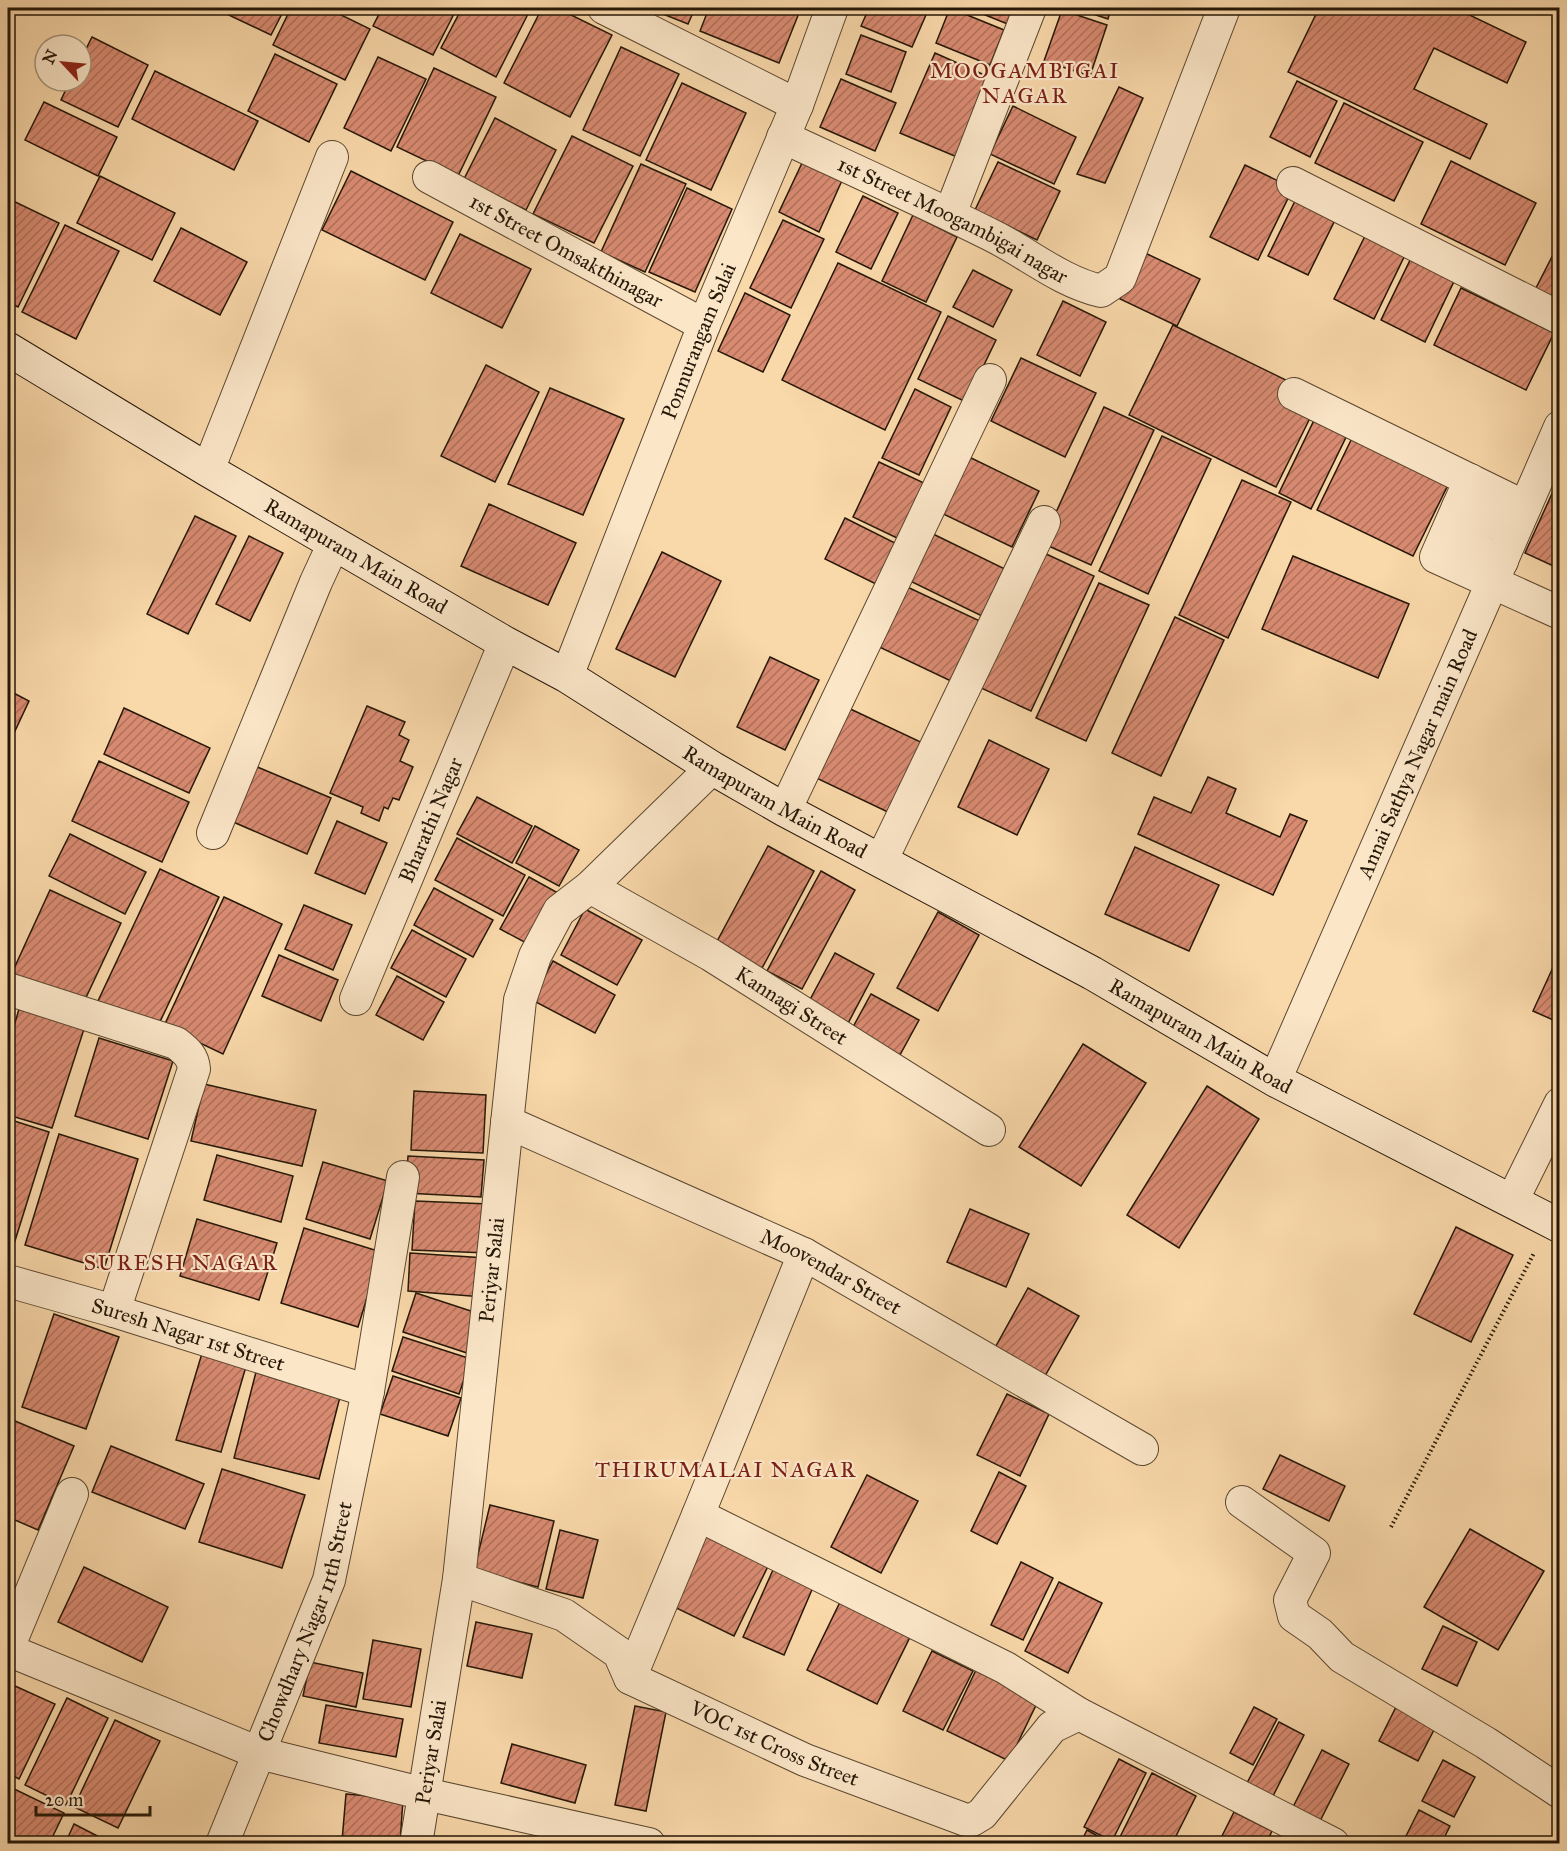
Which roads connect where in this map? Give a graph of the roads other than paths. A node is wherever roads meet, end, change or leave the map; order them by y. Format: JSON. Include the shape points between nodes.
{"nodes":[{"id":1,"x":604,"y":8,"type":"edge"},
{"id":2,"x":832,"y":8,"type":"edge"},
{"id":3,"x":1030,"y":8,"type":"edge"},
{"id":4,"x":1224,"y":8,"type":"edge"},
{"id":5,"x":797,"y":105,"type":"junction"},
{"id":6,"x":783,"y":137,"type":"junction"},
{"id":7,"x":332,"y":157,"type":"dead end"},
{"id":8,"x":429,"y":177,"type":"dead end"},
{"id":9,"x":1293,"y":183,"type":"dead end"},
{"id":10,"x":950,"y":214,"type":"junction"},
{"id":11,"x":1560,"y":318,"type":"edge"},
{"id":12,"x":704,"y":325,"type":"junction"},
{"id":13,"x":8,"y":349,"type":"edge"},
{"id":14,"x":990,"y":380,"type":"dead end"},
{"id":15,"x":1294,"y":394,"type":"dead end"},
{"id":16,"x":1560,"y":427,"type":"edge"},
{"id":17,"x":208,"y":470,"type":"junction"},
{"id":18,"x":1464,"y":493,"type":"junction"},
{"id":19,"x":1520,"y":519,"type":"junction"},
{"id":20,"x":1044,"y":522,"type":"dead end"},
{"id":21,"x":334,"y":543,"type":"junction"},
{"id":22,"x":1497,"y":571,"type":"junction"},
{"id":23,"x":1560,"y":613,"type":"edge"},
{"id":24,"x":505,"y":643,"type":"junction"},
{"id":25,"x":567,"y":676,"type":"junction"},
{"id":26,"x":712,"y":768,"type":"junction"},
{"id":27,"x":786,"y":810,"type":"junction"},
{"id":28,"x":213,"y":832,"type":"dead end"},
{"id":29,"x":882,"y":860,"type":"junction"},
{"id":30,"x":590,"y":887,"type":"junction"},
{"id":31,"x":8,"y":990,"type":"edge"},
{"id":32,"x":356,"y":999,"type":"dead end"},
{"id":33,"x":1275,"y":1080,"type":"junction"},
{"id":34,"x":1560,"y":1104,"type":"edge"},
{"id":35,"x":507,"y":1122,"type":"junction"},
{"id":36,"x":989,"y":1130,"type":"dead end"},
{"id":37,"x":403,"y":1177,"type":"dead end"},
{"id":38,"x":1512,"y":1201,"type":"junction"},
{"id":39,"x":1555,"y":1224,"type":"edge"},
{"id":40,"x":804,"y":1254,"type":"junction"},
{"id":41,"x":8,"y":1281,"type":"edge"},
{"id":42,"x":114,"y":1311,"type":"junction"},
{"id":43,"x":368,"y":1391,"type":"junction"},
{"id":44,"x":1142,"y":1449,"type":"dead end"},
{"id":45,"x":72,"y":1494,"type":"dead end"},
{"id":46,"x":1242,"y":1502,"type":"dead end"},
{"id":47,"x":698,"y":1515,"type":"junction"},
{"id":48,"x":459,"y":1579,"type":"junction"},
{"id":49,"x":8,"y":1649,"type":"edge"},
{"id":50,"x":630,"y":1678,"type":"junction"},
{"id":51,"x":1079,"y":1714,"type":"junction"},
{"id":52,"x":259,"y":1754,"type":"junction"},
{"id":53,"x":1560,"y":1792,"type":"edge"},
{"id":54,"x":424,"y":1794,"type":"junction"},
{"id":55,"x":222,"y":1844,"type":"edge"},
{"id":56,"x":416,"y":1844,"type":"edge"},
{"id":57,"x":649,"y":1844,"type":"edge"},
{"id":58,"x":1333,"y":1844,"type":"edge"}],
"edges":[{"from":1,"to":5,"type":"street"},
{"from":2,"to":5,"type":"street","name":"Ponnurangam Salai"},
{"from":3,"to":10,"type":"street"},
{"from":4,"to":10,"type":"street","name":"1st Street Moogambigai nagar","via":[[1120,278],[1101,291],[1080,286]]},
{"from":5,"to":6,"type":"street","name":"Ponnurangam Salai"},
{"from":6,"to":10,"type":"street","name":"1st Street Moogambigai nagar"},
{"from":6,"to":12,"type":"street","name":"Ponnurangam Salai"},
{"from":7,"to":17,"type":"street"},
{"from":8,"to":12,"type":"street","name":"1st Street Omsakthinagar"},
{"from":9,"to":11,"type":"street"},
{"from":12,"to":25,"type":"street","name":"Ponnurangam Salai"},
{"from":13,"to":17,"type":"main road","name":"Ramapuram Main Road"},
{"from":14,"to":27,"type":"street"},
{"from":15,"to":18,"type":"street"},
{"from":16,"to":19,"type":"street","name":"Annai Sathya Nagar main Road"},
{"from":17,"to":21,"type":"main road","name":"Ramapuram Main Road"},
{"from":18,"to":19,"type":"street"},
{"from":18,"to":22,"type":"street","via":[[1446,534]]},
{"from":19,"to":22,"type":"street","name":"Annai Sathya Nagar main Road"},
{"from":20,"to":29,"type":"street"},
{"from":21,"to":24,"type":"main road","name":"Ramapuram Main Road"},
{"from":21,"to":28,"type":"street"},
{"from":22,"to":23,"type":"street"},
{"from":22,"to":33,"type":"street","name":"Annai Sathya Nagar main Road"},
{"from":24,"to":25,"type":"main road","name":"Ramapuram Main Road"},
{"from":24,"to":32,"type":"street","name":"Bharathi Nagar"},
{"from":25,"to":26,"type":"main road","name":"Ramapuram Main Road"},
{"from":26,"to":27,"type":"main road","name":"Ramapuram Main Road"},
{"from":26,"to":30,"type":"street","name":"Periyar Salai"},
{"from":27,"to":29,"type":"main road","name":"Ramapuram Main Road"},
{"from":29,"to":33,"type":"main road","name":"Ramapuram Main Road","via":[[1092,973]]},
{"from":30,"to":35,"type":"street","name":"Periyar Salai","via":[[559,910],[535,956],[520,999]]},
{"from":30,"to":36,"type":"street","name":"Kannagi Street","via":[[711,955]]},
{"from":31,"to":42,"type":"street","via":[[176,1043],[193,1060],[194,1069]]},
{"from":33,"to":38,"type":"main road","name":"Ramapuram Main Road"},
{"from":34,"to":38,"type":"street"},
{"from":35,"to":40,"type":"street","name":"Moovendar Street"},
{"from":35,"to":48,"type":"street","name":"Periyar Salai"},
{"from":37,"to":43,"type":"street","name":"Chowdhary Nagar 11th Street"},
{"from":38,"to":39,"type":"main road","name":"Ramapuram Main Road"},
{"from":40,"to":44,"type":"street","name":"Moovendar Street"},
{"from":40,"to":47,"type":"street"},
{"from":41,"to":42,"type":"street","name":"Suresh Nagar 1st Street"},
{"from":42,"to":43,"type":"street","name":"Suresh Nagar 1st Street"},
{"from":43,"to":52,"type":"street","name":"Chowdhary Nagar 11th Street","via":[[329,1580]]},
{"from":45,"to":49,"type":"street"},
{"from":46,"to":53,"type":"street","via":[[1314,1553],[1290,1600],[1294,1616],[1320,1634],[1342,1657]]},
{"from":47,"to":50,"type":"street"},
{"from":47,"to":51,"type":"street","via":[[1006,1668]]},
{"from":48,"to":50,"type":"street","via":[[564,1615],[619,1653]]},
{"from":48,"to":54,"type":"street","name":"Periyar Salai"},
{"from":49,"to":52,"type":"street"},
{"from":50,"to":51,"type":"street","name":"VOC 1st Cross Street","via":[[805,1760],[966,1820],[982,1814],[1052,1727]]},
{"from":51,"to":58,"type":"street"},
{"from":52,"to":54,"type":"street"},
{"from":52,"to":55,"type":"street","name":"Chowdhary Nagar 11th Street"},
{"from":54,"to":56,"type":"street","name":"Periyar Salai"},
{"from":54,"to":57,"type":"street"}]}
